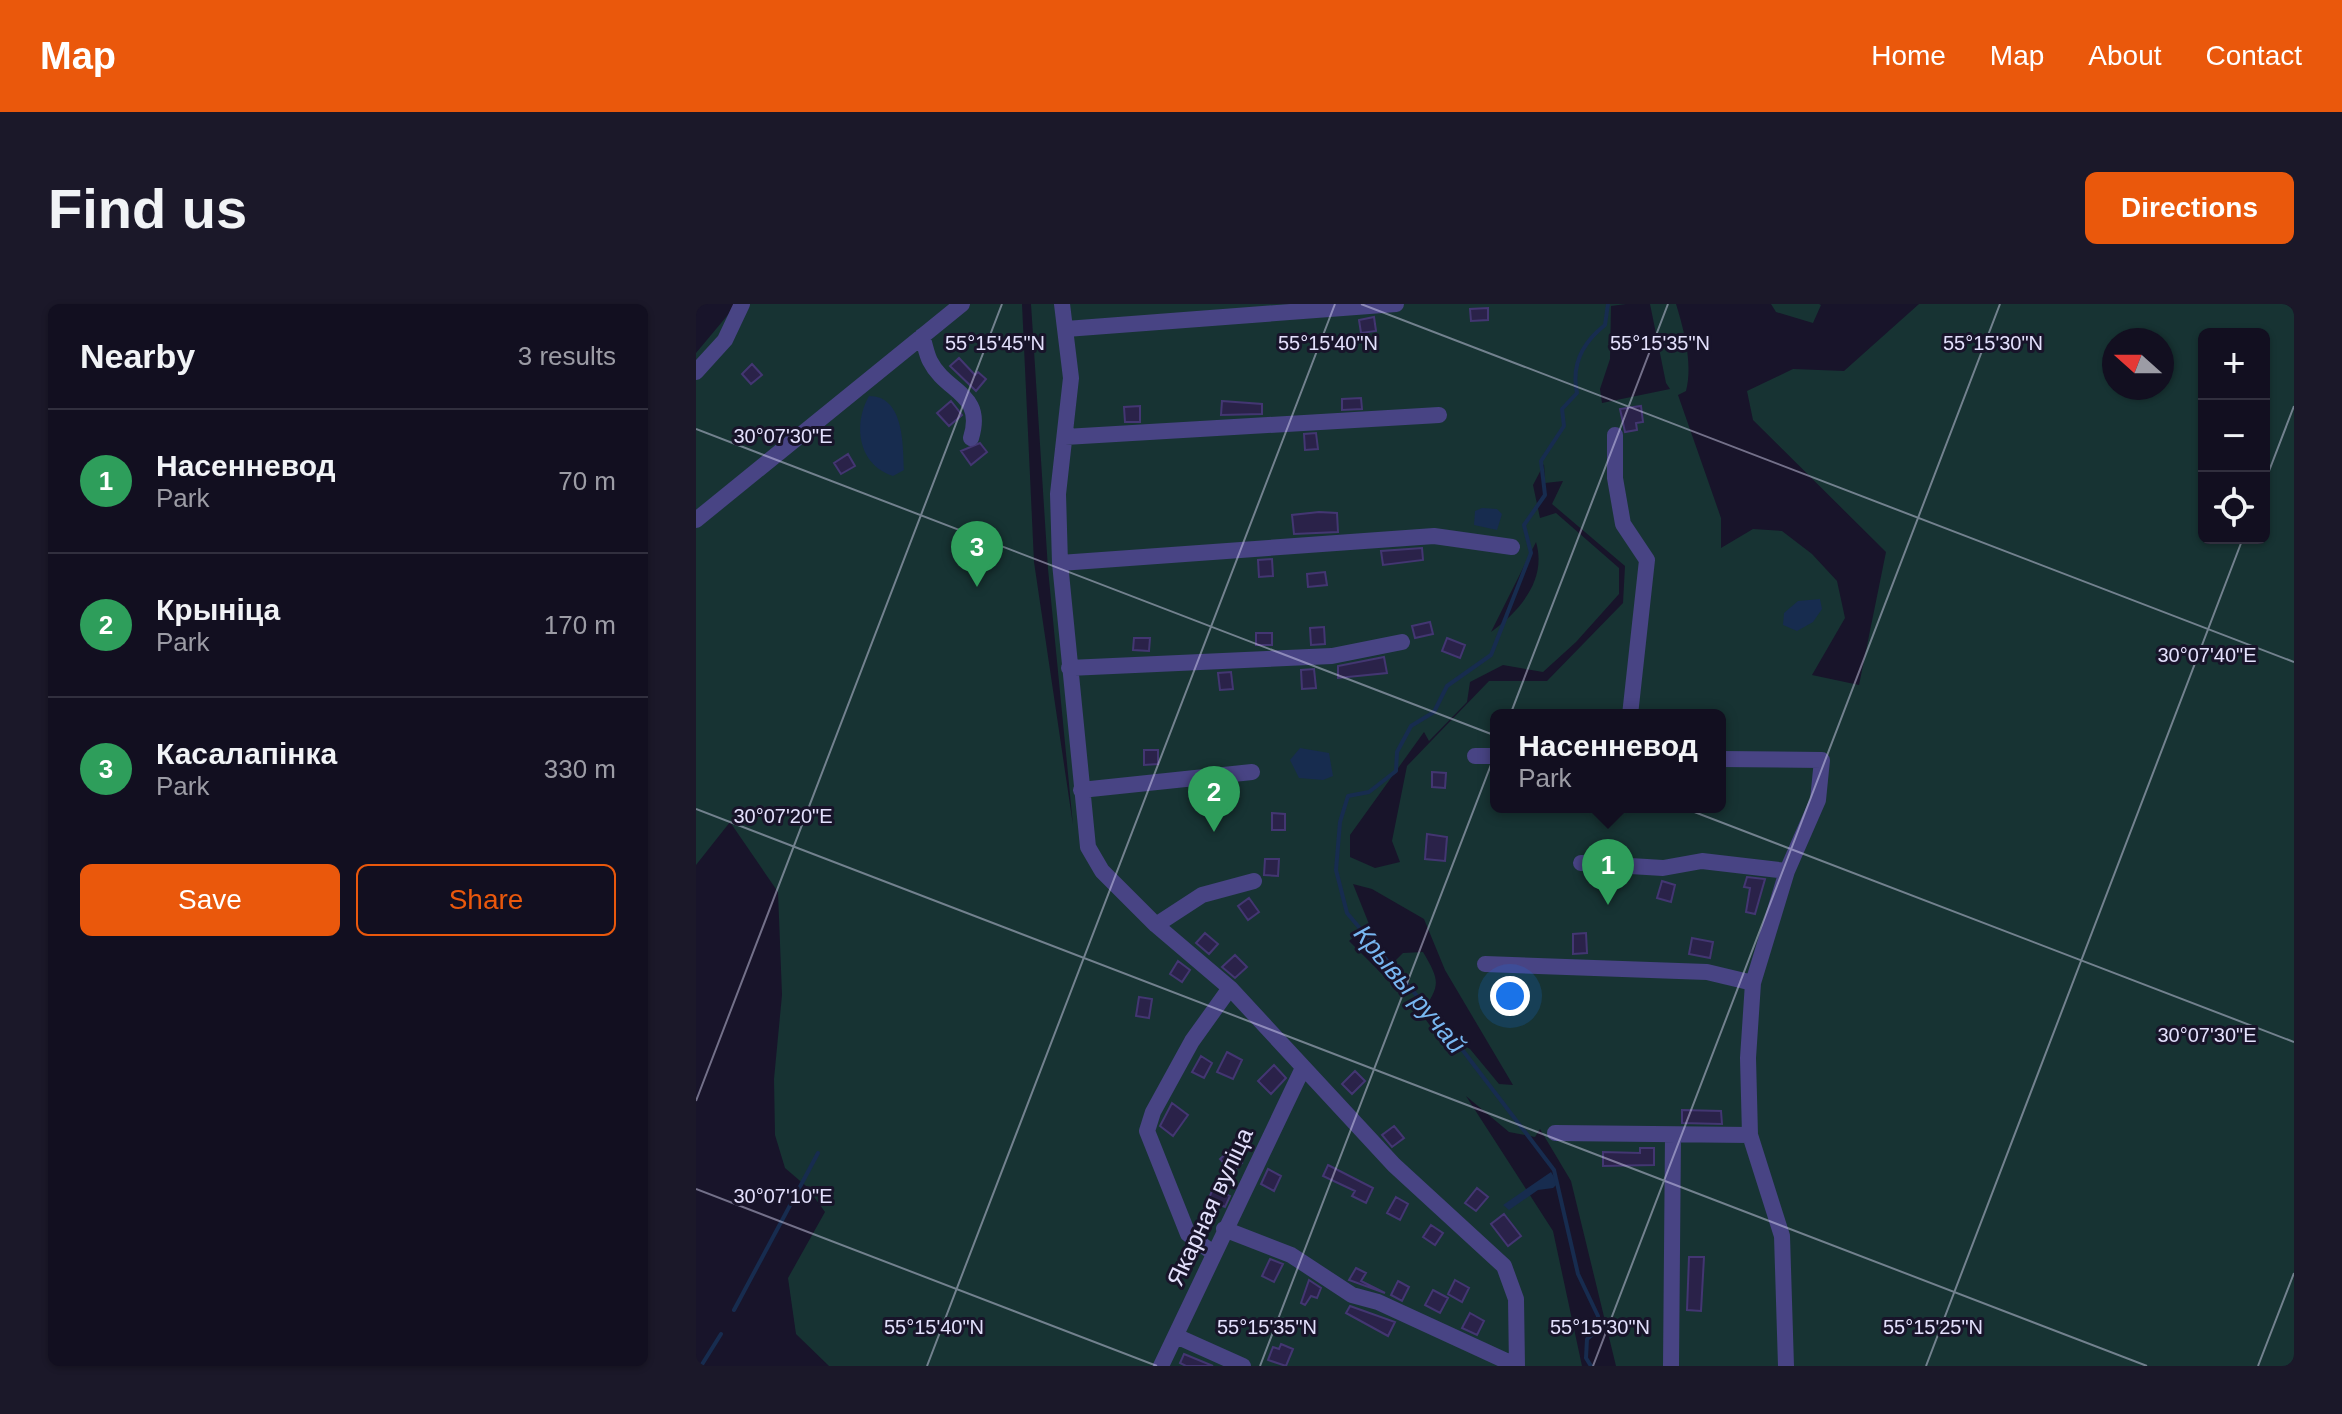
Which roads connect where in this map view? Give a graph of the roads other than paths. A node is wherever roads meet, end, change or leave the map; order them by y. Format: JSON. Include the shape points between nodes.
{"nodes":[{"id":1,"x":742,"y":304,"type":"edge"},
{"id":2,"x":962,"y":304,"type":"edge"},
{"id":3,"x":1062,"y":304,"type":"edge"},
{"id":4,"x":1396,"y":304,"type":"edge"},
{"id":5,"x":1066,"y":329,"type":"junction"},
{"id":6,"x":922,"y":336,"type":"junction"},
{"id":7,"x":696,"y":372,"type":"edge"},
{"id":8,"x":1439,"y":415,"type":"dead end"},
{"id":9,"x":1615,"y":435,"type":"dead end"},
{"id":10,"x":1065,"y":437,"type":"junction"},
{"id":11,"x":971,"y":438,"type":"dead end"},
{"id":12,"x":696,"y":520,"type":"edge"},
{"id":13,"x":1512,"y":547,"type":"dead end"},
{"id":14,"x":1060,"y":563,"type":"junction"},
{"id":15,"x":1402,"y":642,"type":"dead end"},
{"id":16,"x":1069,"y":668,"type":"junction"},
{"id":17,"x":1631,"y":709,"type":"edge"},
{"id":18,"x":1475,"y":756,"type":"dead end"},
{"id":19,"x":1490,"y":756,"type":"edge"},
{"id":20,"x":1726,"y":759,"type":"edge"},
{"id":21,"x":1252,"y":772,"type":"dead end"},
{"id":22,"x":1081,"y":790,"type":"junction"},
{"id":23,"x":1581,"y":863,"type":"dead end"},
{"id":24,"x":1787,"y":871,"type":"junction"},
{"id":25,"x":1254,"y":881,"type":"dead end"},
{"id":26,"x":1156,"y":925,"type":"junction"},
{"id":27,"x":1485,"y":964,"type":"dead end"},
{"id":28,"x":1753,"y":983,"type":"junction"},
{"id":29,"x":1230,"y":988,"type":"junction"},
{"id":30,"x":1302,"y":1070,"type":"junction"},
{"id":31,"x":1555,"y":1133,"type":"dead end"},
{"id":32,"x":1673,"y":1135,"type":"junction"},
{"id":33,"x":1750,"y":1135,"type":"junction"},
{"id":34,"x":1224,"y":1229,"type":"junction"},
{"id":35,"x":1213,"y":1253,"type":"junction"},
{"id":36,"x":1176,"y":1336,"type":"junction"},
{"id":37,"x":1161,"y":1366,"type":"edge"},
{"id":38,"x":1243,"y":1366,"type":"edge"},
{"id":39,"x":1517,"y":1366,"type":"edge"},
{"id":40,"x":1671,"y":1366,"type":"edge"},
{"id":41,"x":1786,"y":1366,"type":"edge"}],
"edges":[{"from":1,"to":7,"type":"street","via":[[725,340]]},
{"from":2,"to":6,"type":"street"},
{"from":3,"to":5,"type":"street"},
{"from":4,"to":5,"type":"street"},
{"from":5,"to":10,"type":"street","via":[[1071,378]]},
{"from":6,"to":11,"type":"street","via":[[930,362],[970,403],[976,421]]},
{"from":6,"to":12,"type":"street"},
{"from":8,"to":10,"type":"street"},
{"from":9,"to":17,"type":"street","via":[[1623,524],[1647,560]]},
{"from":10,"to":14,"type":"street","via":[[1058,494]]},
{"from":13,"to":14,"type":"street","via":[[1434,536]]},
{"from":14,"to":16,"type":"street"},
{"from":15,"to":16,"type":"street","via":[[1332,656]]},
{"from":16,"to":22,"type":"street"},
{"from":18,"to":19,"type":"street"},
{"from":20,"to":24,"type":"street","via":[[1822,760],[1818,800]]},
{"from":21,"to":22,"type":"street"},
{"from":22,"to":26,"type":"street","via":[[1088,847],[1102,871]]},
{"from":23,"to":24,"type":"street","via":[[1663,868],[1702,861]]},
{"from":24,"to":28,"type":"street"},
{"from":25,"to":26,"type":"street","via":[[1202,895]]},
{"from":26,"to":29,"type":"street"},
{"from":27,"to":28,"type":"street","via":[[1707,972]]},
{"from":28,"to":33,"type":"street"},
{"from":29,"to":30,"type":"street"},
{"from":29,"to":35,"type":"street","via":[[1192,1041],[1147,1131],[1188,1234]]},
{"from":30,"to":34,"type":"street","name":"Якарная вуліца"},
{"from":30,"to":39,"type":"street","via":[[1394,1165],[1504,1266],[1516,1299]]},
{"from":31,"to":32,"type":"street"},
{"from":32,"to":33,"type":"street"},
{"from":32,"to":40,"type":"street"},
{"from":33,"to":41,"type":"street","via":[[1782,1236]]},
{"from":34,"to":35,"type":"street","name":"Якарная вуліца"},
{"from":34,"to":39,"type":"street","via":[[1291,1255],[1352,1295]]},
{"from":35,"to":36,"type":"street","name":"Якарная вуліца"},
{"from":36,"to":37,"type":"street","name":"Якарная вуліца"},
{"from":36,"to":38,"type":"street"}]}
